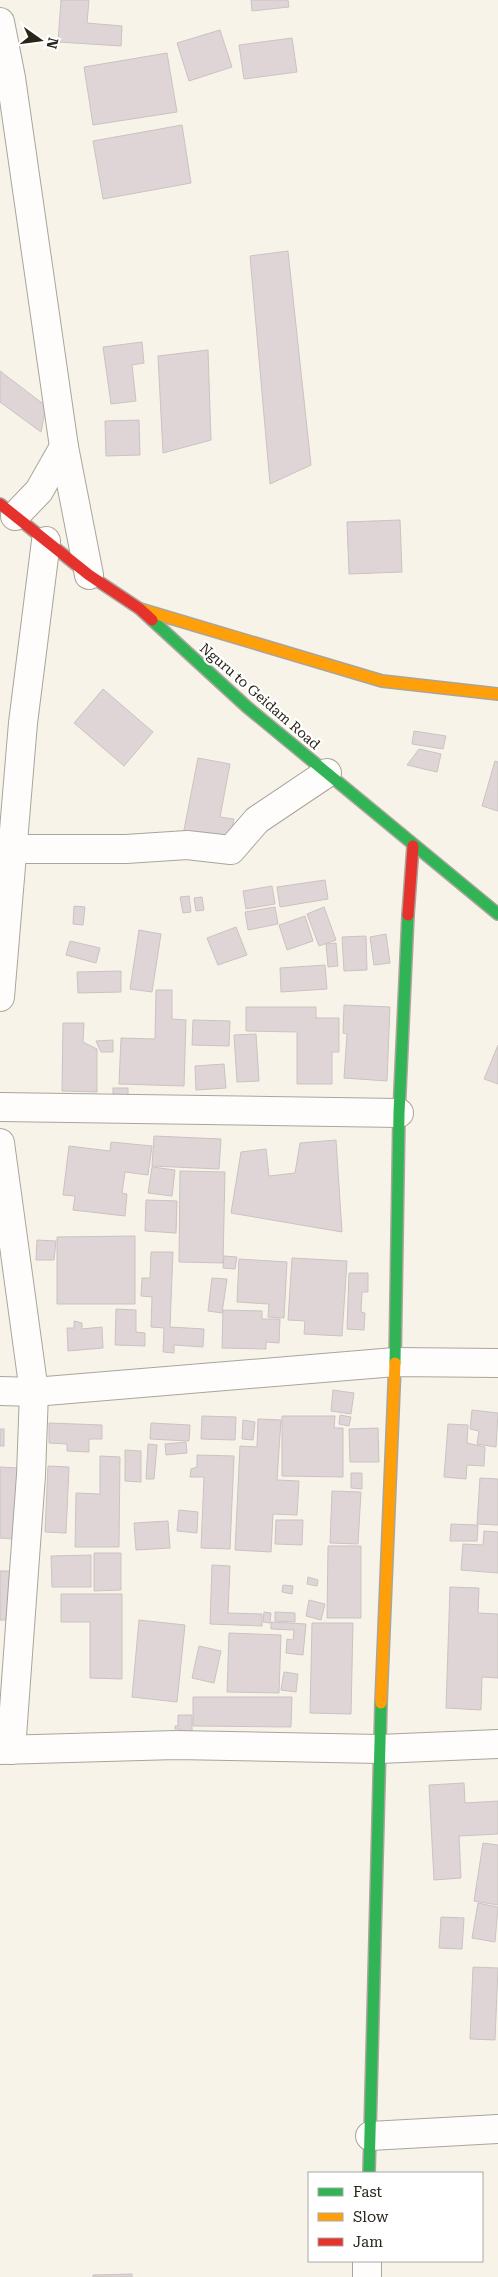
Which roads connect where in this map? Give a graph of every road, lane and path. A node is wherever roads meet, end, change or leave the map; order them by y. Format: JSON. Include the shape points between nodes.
{"nodes":[{"id":1,"x":0,"y":22,"type":"edge"},
{"id":2,"x":64,"y":447,"type":"junction"},
{"id":3,"x":7,"y":510,"type":"edge"},
{"id":4,"x":46,"y":541,"type":"junction"},
{"id":5,"x":89,"y":575,"type":"junction"},
{"id":6,"x":140,"y":609,"type":"junction"},
{"id":7,"x":498,"y":694,"type":"edge"},
{"id":8,"x":327,"y":773,"type":"junction"},
{"id":9,"x":413,"y":846,"type":"junction"},
{"id":10,"x":12,"y":849,"type":"junction"},
{"id":11,"x":498,"y":914,"type":"edge"},
{"id":12,"x":0,"y":997,"type":"edge"},
{"id":13,"x":0,"y":1107,"type":"edge"},
{"id":14,"x":399,"y":1113,"type":"junction"},
{"id":15,"x":0,"y":1142,"type":"edge"},
{"id":16,"x":395,"y":1362,"type":"junction"},
{"id":17,"x":498,"y":1363,"type":"edge"},
{"id":18,"x":0,"y":1391,"type":"edge"},
{"id":19,"x":34,"y":1392,"type":"junction"},
{"id":20,"x":498,"y":1744,"type":"edge"},
{"id":21,"x":6,"y":1750,"type":"edge"},
{"id":22,"x":379,"y":1750,"type":"junction"},
{"id":23,"x":498,"y":2129,"type":"edge"},
{"id":24,"x":370,"y":2136,"type":"junction"},
{"id":25,"x":370,"y":2172,"type":"edge"},
{"id":26,"x":367,"y":2262,"type":"edge"},
{"id":27,"x":367,"y":2277,"type":"edge"}],
"edges":[{"from":1,"to":2,"type":"street","via":[[11,78]]},
{"from":2,"to":3,"type":"street","via":[[39,491]]},
{"from":2,"to":5,"type":"street"},
{"from":3,"to":4,"type":"street","name":"Nguru to Geidam Road"},
{"from":4,"to":5,"type":"street","name":"Nguru to Geidam Road"},
{"from":4,"to":10,"type":"street","via":[[23,723]]},
{"from":5,"to":6,"type":"street","name":"Nguru to Geidam Road"},
{"from":6,"to":7,"type":"street","via":[[382,681]]},
{"from":6,"to":8,"type":"street","name":"Nguru to Geidam Road","via":[[247,707]]},
{"from":8,"to":9,"type":"street","name":"Nguru to Geidam Road"},
{"from":8,"to":10,"type":"street","via":[[257,820],[231,850],[187,846]]},
{"from":9,"to":11,"type":"street","name":"Nguru to Geidam Road"},
{"from":9,"to":14,"type":"street"},
{"from":10,"to":12,"type":"street"},
{"from":13,"to":14,"type":"street"},
{"from":14,"to":16,"type":"street"},
{"from":15,"to":19,"type":"street"},
{"from":16,"to":17,"type":"street"},
{"from":16,"to":19,"type":"street"},
{"from":16,"to":22,"type":"street"},
{"from":18,"to":19,"type":"street"},
{"from":19,"to":21,"type":"street","via":[[32,1474]]},
{"from":20,"to":22,"type":"street"},
{"from":21,"to":22,"type":"street","via":[[176,1745]]},
{"from":22,"to":24,"type":"street"},
{"from":23,"to":24,"type":"street"},
{"from":24,"to":25,"type":"street"},
{"from":26,"to":27,"type":"street"}]}
